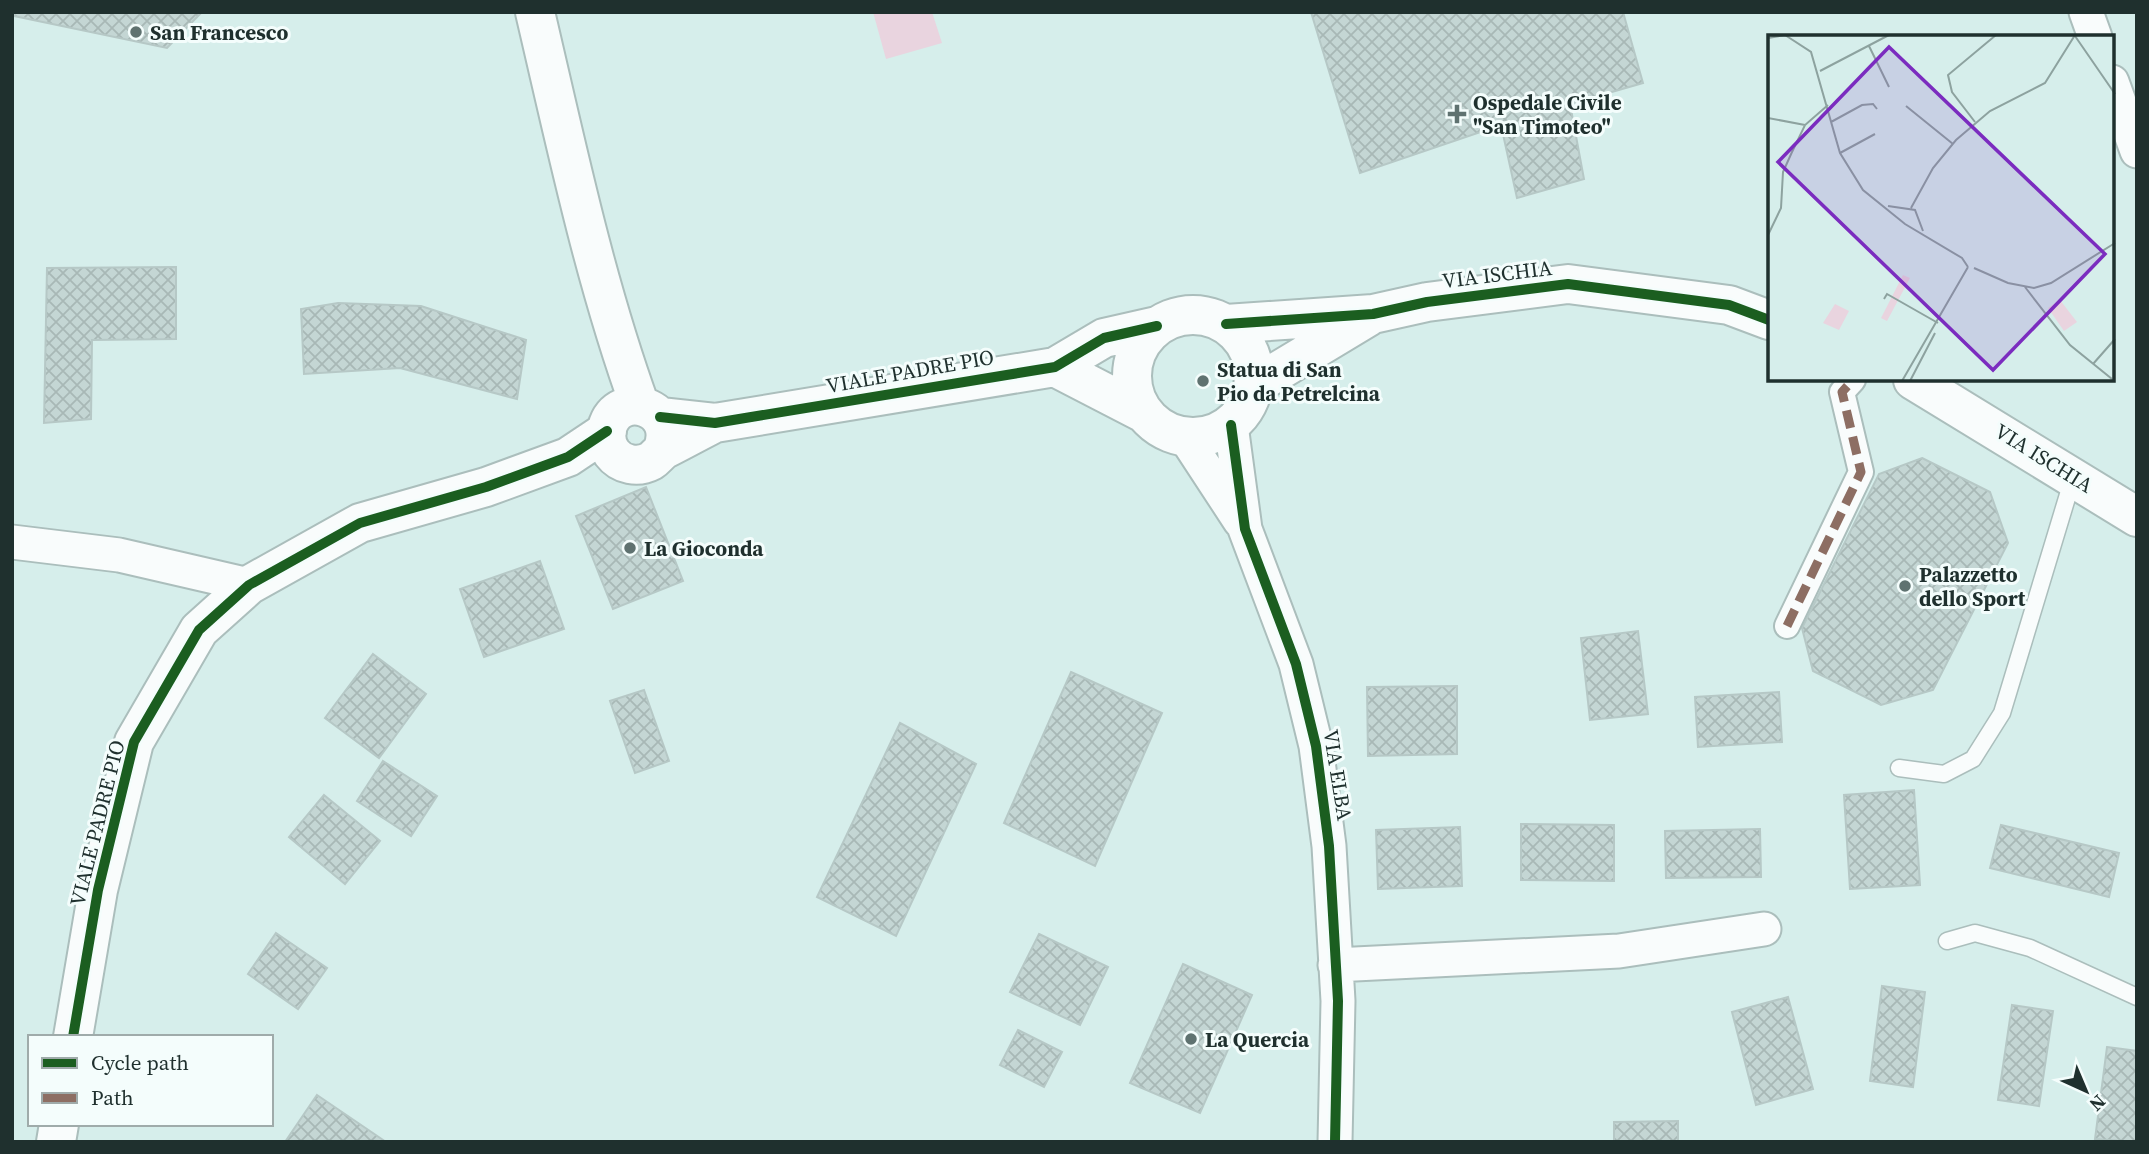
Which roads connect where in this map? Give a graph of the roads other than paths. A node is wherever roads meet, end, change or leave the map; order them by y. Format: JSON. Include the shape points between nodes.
{"nodes":[{"id":1,"x":518,"y":12,"type":"edge"},
{"id":2,"x":535,"y":12,"type":"edge"},
{"id":3,"x":2086,"y":12,"type":"edge"},
{"id":4,"x":2094,"y":35,"type":"edge"},
{"id":5,"x":2114,"y":88,"type":"edge"},
{"id":6,"x":567,"y":147,"type":"junction"},
{"id":7,"x":2137,"y":151,"type":"edge"},
{"id":8,"x":1373,"y":314,"type":"junction"},
{"id":9,"x":1768,"y":320,"type":"edge"},
{"id":10,"x":1226,"y":324,"type":"junction"},
{"id":11,"x":1157,"y":326,"type":"junction"},
{"id":12,"x":1055,"y":367,"type":"junction"},
{"id":13,"x":1851,"y":382,"type":"edge"},
{"id":14,"x":1916,"y":382,"type":"edge"},
{"id":15,"x":1255,"y":384,"type":"junction"},
{"id":16,"x":1144,"y":413,"type":"junction"},
{"id":17,"x":1231,"y":425,"type":"junction"},
{"id":18,"x":632,"y":430,"type":"junction"},
{"id":19,"x":1185,"y":437,"type":"junction"},
{"id":20,"x":2074,"y":476,"type":"junction"},
{"id":21,"x":2137,"y":517,"type":"edge"},
{"id":22,"x":1245,"y":529,"type":"junction"},
{"id":23,"x":12,"y":542,"type":"edge"},
{"id":24,"x":249,"y":586,"type":"junction"},
{"id":25,"x":1787,"y":626,"type":"dead end"},
{"id":26,"x":1899,"y":768,"type":"dead end"},
{"id":27,"x":1764,"y":929,"type":"dead end"},
{"id":28,"x":1947,"y":942,"type":"dead end"},
{"id":29,"x":1335,"y":965,"type":"junction"},
{"id":30,"x":2137,"y":998,"type":"edge"},
{"id":31,"x":74,"y":1035,"type":"edge"},
{"id":32,"x":1335,"y":1142,"type":"edge"}],
"edges":[{"from":1,"to":6,"type":"street"},
{"from":2,"to":6,"type":"street"},
{"from":3,"to":4,"type":"street"},
{"from":5,"to":7,"type":"street"},
{"from":6,"to":18,"type":"street","via":[[622,357]]},
{"from":8,"to":9,"type":"street","name":"VIA ISCHIA","via":[[1427,302],[1569,284],[1729,305]]},
{"from":8,"to":10,"type":"street","name":"VIA ISCHIA"},
{"from":8,"to":15,"type":"street","name":"VIA ISCHIA"},
{"from":10,"to":11,"type":"street","via":[[1203,315],[1187,315]]},
{"from":10,"to":15,"type":"street","via":[[1244,340],[1251,354]]},
{"from":11,"to":12,"type":"street","name":"VIALE PADRE PIO","via":[[1104,338]]},
{"from":11,"to":16,"type":"street","via":[[1145,337],[1132,367],[1136,399]]},
{"from":12,"to":16,"type":"street"},
{"from":12,"to":18,"type":"street","name":"VIALE PADRE PIO","via":[[715,423]]},
{"from":13,"to":25,"type":"street","via":[[1842,392],[1861,471]]},
{"from":14,"to":20,"type":"street","name":"VIA ISCHIA"},
{"from":15,"to":17,"type":"street","via":[[1242,414]]},
{"from":16,"to":19,"type":"street","via":[[1155,425]]},
{"from":17,"to":19,"type":"street","via":[[1201,438]]},
{"from":17,"to":22,"type":"street","name":"VIA ELBA"},
{"from":18,"to":24,"type":"street","name":"VIALE PADRE PIO","via":[[486,487],[360,523]]},
{"from":19,"to":22,"type":"street","name":"VIA ELBA"},
{"from":20,"to":21,"type":"street","name":"VIA ISCHIA"},
{"from":20,"to":26,"type":"lane","via":[[2001,713],[1973,758],[1944,774]]},
{"from":22,"to":29,"type":"street","name":"VIA ELBA","via":[[1296,664],[1316,746],[1329,846]]},
{"from":23,"to":24,"type":"street","via":[[119,555]]},
{"from":24,"to":31,"type":"street","name":"VIALE PADRE PIO","via":[[199,630],[134,742],[98,890]]},
{"from":27,"to":29,"type":"street","via":[[1619,951]]},
{"from":28,"to":30,"type":"lane","via":[[1975,933],[2030,948]]},
{"from":29,"to":32,"type":"street","name":"VIA ELBA"}]}
